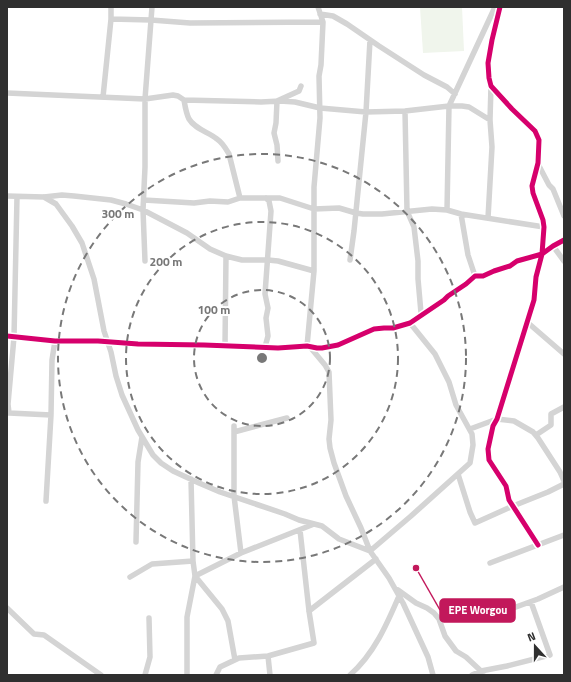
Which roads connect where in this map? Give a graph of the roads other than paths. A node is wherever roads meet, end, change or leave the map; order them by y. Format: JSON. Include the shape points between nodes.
{"nodes":[{"id":1,"x":111,"y":7,"type":"edge"},
{"id":2,"x":152,"y":7,"type":"edge"},
{"id":3,"x":318,"y":7,"type":"edge"},
{"id":4,"x":495,"y":7,"type":"edge"},
{"id":5,"x":500,"y":7,"type":"edge"},
{"id":6,"x":320,"y":14,"type":"junction"},
{"id":7,"x":111,"y":20,"type":"junction"},
{"id":8,"x":151,"y":20,"type":"junction"},
{"id":9,"x":323,"y":22,"type":"junction"},
{"id":10,"x":370,"y":40,"type":"junction"},
{"id":11,"x":301,"y":86,"type":"dead end"},
{"id":12,"x":491,"y":86,"type":"junction"},
{"id":13,"x":7,"y":93,"type":"edge"},
{"id":14,"x":454,"y":94,"type":"junction"},
{"id":15,"x":103,"y":97,"type":"junction"},
{"id":16,"x":145,"y":99,"type":"junction"},
{"id":17,"x":184,"y":100,"type":"junction"},
{"id":18,"x":277,"y":101,"type":"junction"},
{"id":19,"x":449,"y":106,"type":"junction"},
{"id":20,"x":320,"y":108,"type":"junction"},
{"id":21,"x":405,"y":111,"type":"junction"},
{"id":22,"x":366,"y":112,"type":"junction"},
{"id":23,"x":490,"y":120,"type":"junction"},
{"id":24,"x":278,"y":161,"type":"dead end"},
{"id":25,"x":538,"y":163,"type":"junction"},
{"id":26,"x":7,"y":196,"type":"edge"},
{"id":27,"x":17,"y":196,"type":"junction"},
{"id":28,"x":44,"y":197,"type":"junction"},
{"id":29,"x":240,"y":198,"type":"junction"},
{"id":30,"x":266,"y":198,"type":"junction"},
{"id":31,"x":144,"y":200,"type":"junction"},
{"id":32,"x":314,"y":209,"type":"junction"},
{"id":33,"x":143,"y":210,"type":"junction"},
{"id":34,"x":447,"y":210,"type":"junction"},
{"id":35,"x":406,"y":211,"type":"junction"},
{"id":36,"x":356,"y":213,"type":"junction"},
{"id":37,"x":461,"y":214,"type":"junction"},
{"id":38,"x":564,"y":216,"type":"edge"},
{"id":39,"x":488,"y":218,"type":"junction"},
{"id":40,"x":544,"y":227,"type":"junction"},
{"id":41,"x":564,"y":240,"type":"edge"},
{"id":42,"x":552,"y":246,"type":"junction"},
{"id":43,"x":542,"y":254,"type":"junction"},
{"id":44,"x":226,"y":256,"type":"junction"},
{"id":45,"x":268,"y":260,"type":"junction"},
{"id":46,"x":350,"y":260,"type":"dead end"},
{"id":47,"x":145,"y":261,"type":"dead end"},
{"id":48,"x":564,"y":261,"type":"edge"},
{"id":49,"x":314,"y":270,"type":"junction"},
{"id":50,"x":475,"y":276,"type":"junction"},
{"id":51,"x":422,"y":315,"type":"junction"},
{"id":52,"x":527,"y":322,"type":"junction"},
{"id":53,"x":410,"y":323,"type":"junction"},
{"id":54,"x":7,"y":336,"type":"edge"},
{"id":55,"x":14,"y":337,"type":"junction"},
{"id":56,"x":54,"y":341,"type":"junction"},
{"id":57,"x":108,"y":342,"type":"junction"},
{"id":58,"x":225,"y":346,"type":"junction"},
{"id":59,"x":265,"y":347,"type":"junction"},
{"id":60,"x":308,"y":347,"type":"junction"},
{"id":61,"x":564,"y":354,"type":"edge"},
{"id":62,"x":564,"y":407,"type":"edge"},
{"id":63,"x":8,"y":413,"type":"edge"},
{"id":64,"x":52,"y":415,"type":"junction"},
{"id":65,"x":286,"y":418,"type":"dead end"},
{"id":66,"x":497,"y":418,"type":"junction"},
{"id":67,"x":470,"y":429,"type":"junction"},
{"id":68,"x":536,"y":436,"type":"junction"},
{"id":69,"x":142,"y":437,"type":"junction"},
{"id":70,"x":458,"y":474,"type":"junction"},
{"id":71,"x":192,"y":479,"type":"junction"},
{"id":72,"x":564,"y":483,"type":"edge"},
{"id":73,"x":234,"y":496,"type":"junction"},
{"id":74,"x":46,"y":501,"type":"dead end"},
{"id":75,"x":513,"y":506,"type":"junction"},
{"id":76,"x":314,"y":524,"type":"junction"},
{"id":77,"x":300,"y":530,"type":"junction"},
{"id":78,"x":564,"y":535,"type":"edge"},
{"id":79,"x":136,"y":542,"type":"dead end"},
{"id":80,"x":538,"y":544,"type":"junction"},
{"id":81,"x":370,"y":550,"type":"junction"},
{"id":82,"x":241,"y":553,"type":"junction"},
{"id":83,"x":376,"y":559,"type":"junction"},
{"id":84,"x":193,"y":561,"type":"junction"},
{"id":85,"x":490,"y":563,"type":"dead end"},
{"id":86,"x":195,"y":576,"type":"junction"},
{"id":87,"x":130,"y":577,"type":"dead end"},
{"id":88,"x":564,"y":587,"type":"edge"},
{"id":89,"x":395,"y":589,"type":"junction"},
{"id":90,"x":400,"y":596,"type":"junction"},
{"id":91,"x":531,"y":602,"type":"junction"},
{"id":92,"x":7,"y":608,"type":"edge"},
{"id":93,"x":309,"y":611,"type":"junction"},
{"id":94,"x":502,"y":612,"type":"dead end"},
{"id":95,"x":149,"y":618,"type":"dead end"},
{"id":96,"x":268,"y":656,"type":"junction"},
{"id":97,"x":235,"y":660,"type":"junction"},
{"id":98,"x":482,"y":673,"type":"edge"},
{"id":99,"x":101,"y":675,"type":"edge"},
{"id":100,"x":145,"y":675,"type":"edge"},
{"id":101,"x":187,"y":675,"type":"edge"},
{"id":102,"x":216,"y":675,"type":"edge"},
{"id":103,"x":270,"y":675,"type":"edge"},
{"id":104,"x":350,"y":675,"type":"edge"},
{"id":105,"x":433,"y":675,"type":"edge"},
{"id":106,"x":472,"y":675,"type":"edge"}],
"edges":[{"from":1,"to":7,"type":"street"},
{"from":2,"to":8,"type":"street"},
{"from":3,"to":6,"type":"street"},
{"from":4,"to":14,"type":"street"},
{"from":5,"to":12,"type":"street","via":[[488,63]]},
{"from":6,"to":9,"type":"street"},
{"from":6,"to":10,"type":"street","via":[[333,16]]},
{"from":7,"to":8,"type":"street"},
{"from":7,"to":15,"type":"street"},
{"from":8,"to":9,"type":"street","via":[[190,23]]},
{"from":8,"to":16,"type":"street"},
{"from":9,"to":20,"type":"street","via":[[319,76]]},
{"from":10,"to":14,"type":"street","via":[[447,87]]},
{"from":10,"to":22,"type":"street"},
{"from":11,"to":18,"type":"street","via":[[299,91]]},
{"from":12,"to":23,"type":"street"},
{"from":12,"to":25,"type":"street","via":[[535,132],[538,140]]},
{"from":13,"to":15,"type":"street"},
{"from":14,"to":19,"type":"street"},
{"from":15,"to":16,"type":"street"},
{"from":16,"to":17,"type":"street","via":[[173,95]]},
{"from":16,"to":31,"type":"street"},
{"from":17,"to":18,"type":"street"},
{"from":17,"to":29,"type":"street","via":[[189,120],[217,139],[229,154]]},
{"from":18,"to":20,"type":"street"},
{"from":18,"to":24,"type":"street","via":[[274,133]]},
{"from":19,"to":21,"type":"street"},
{"from":19,"to":23,"type":"street","via":[[469,107]]},
{"from":19,"to":34,"type":"street"},
{"from":20,"to":22,"type":"street"},
{"from":20,"to":32,"type":"street"},
{"from":21,"to":22,"type":"street"},
{"from":21,"to":35,"type":"street"},
{"from":22,"to":36,"type":"street"},
{"from":23,"to":39,"type":"street","via":[[492,148]]},
{"from":25,"to":38,"type":"street"},
{"from":25,"to":40,"type":"street","via":[[532,186]]},
{"from":26,"to":27,"type":"street"},
{"from":27,"to":28,"type":"street"},
{"from":27,"to":55,"type":"street"},
{"from":28,"to":33,"type":"street","via":[[62,195],[91,198]]},
{"from":28,"to":57,"type":"street","via":[[56,204],[82,243],[94,279]]},
{"from":29,"to":30,"type":"street"},
{"from":29,"to":31,"type":"street","via":[[228,202],[210,200],[194,203]]},
{"from":30,"to":32,"type":"street","via":[[280,198]]},
{"from":30,"to":45,"type":"street","via":[[270,201],[271,212]]},
{"from":31,"to":33,"type":"street"},
{"from":32,"to":36,"type":"street","via":[[339,208]]},
{"from":32,"to":49,"type":"street"},
{"from":33,"to":44,"type":"street"},
{"from":33,"to":47,"type":"street"},
{"from":34,"to":35,"type":"street"},
{"from":34,"to":37,"type":"street"},
{"from":35,"to":36,"type":"street","via":[[382,214]]},
{"from":35,"to":51,"type":"street","via":[[414,227]]},
{"from":36,"to":46,"type":"street"},
{"from":37,"to":39,"type":"street"},
{"from":37,"to":50,"type":"street","via":[[468,255]]},
{"from":39,"to":40,"type":"street"},
{"from":40,"to":43,"type":"street"},
{"from":41,"to":42,"type":"street"},
{"from":42,"to":43,"type":"street"},
{"from":42,"to":48,"type":"street"},
{"from":43,"to":50,"type":"street","via":[[483,276]]},
{"from":43,"to":52,"type":"street","via":[[534,300]]},
{"from":44,"to":45,"type":"street","via":[[242,260]]},
{"from":44,"to":58,"type":"street"},
{"from":45,"to":49,"type":"street"},
{"from":45,"to":59,"type":"street","via":[[265,294],[268,336]]},
{"from":49,"to":60,"type":"street"},
{"from":50,"to":51,"type":"street"},
{"from":51,"to":53,"type":"street"},
{"from":52,"to":61,"type":"street"},
{"from":52,"to":66,"type":"street"},
{"from":53,"to":60,"type":"street","via":[[393,328],[374,329],[330,347]]},
{"from":53,"to":67,"type":"street","via":[[435,354],[449,382],[456,405]]},
{"from":54,"to":55,"type":"street"},
{"from":55,"to":56,"type":"street"},
{"from":55,"to":63,"type":"street"},
{"from":56,"to":57,"type":"street"},
{"from":56,"to":64,"type":"street"},
{"from":57,"to":58,"type":"street"},
{"from":57,"to":69,"type":"street","via":[[122,395]]},
{"from":58,"to":59,"type":"street"},
{"from":59,"to":60,"type":"street"},
{"from":60,"to":81,"type":"street","via":[[329,372],[331,455]]},
{"from":62,"to":68,"type":"street","via":[[550,414],[551,425]]},
{"from":63,"to":64,"type":"street"},
{"from":64,"to":74,"type":"street"},
{"from":65,"to":73,"type":"street","via":[[234,429]]},
{"from":66,"to":67,"type":"street"},
{"from":66,"to":68,"type":"street","via":[[514,421]]},
{"from":66,"to":75,"type":"street","via":[[488,449],[489,460],[506,486]]},
{"from":67,"to":70,"type":"street","via":[[473,446],[470,463]]},
{"from":68,"to":72,"type":"street","via":[[560,472]]},
{"from":69,"to":71,"type":"street","via":[[161,463]]},
{"from":69,"to":79,"type":"street","via":[[138,462]]},
{"from":70,"to":75,"type":"street","via":[[475,523]]},
{"from":70,"to":81,"type":"street"},
{"from":71,"to":73,"type":"street"},
{"from":71,"to":84,"type":"street"},
{"from":72,"to":75,"type":"street"},
{"from":73,"to":76,"type":"street"},
{"from":73,"to":82,"type":"street"},
{"from":75,"to":80,"type":"street"},
{"from":76,"to":77,"type":"street"},
{"from":76,"to":81,"type":"street","via":[[322,526],[339,539]]},
{"from":77,"to":82,"type":"street"},
{"from":77,"to":93,"type":"street"},
{"from":78,"to":80,"type":"street"},
{"from":80,"to":85,"type":"street"},
{"from":81,"to":83,"type":"street"},
{"from":82,"to":86,"type":"street"},
{"from":83,"to":89,"type":"street"},
{"from":83,"to":93,"type":"street"},
{"from":84,"to":86,"type":"street"},
{"from":84,"to":87,"type":"street","via":[[152,564]]},
{"from":86,"to":97,"type":"street","via":[[222,609],[228,621]]},
{"from":86,"to":101,"type":"street","via":[[187,617]]},
{"from":88,"to":91,"type":"street"},
{"from":89,"to":90,"type":"street"},
{"from":89,"to":98,"type":"street","via":[[434,613],[445,636],[456,651]]},
{"from":90,"to":104,"type":"street","via":[[385,629],[360,666]]},
{"from":90,"to":105,"type":"street","via":[[428,657]]},
{"from":91,"to":94,"type":"street"},
{"from":91,"to":98,"type":"street","via":[[550,655]]},
{"from":92,"to":99,"type":"street","via":[[34,634],[44,635]]},
{"from":93,"to":96,"type":"street","via":[[314,643]]},
{"from":95,"to":100,"type":"street","via":[[150,657]]},
{"from":96,"to":97,"type":"street"},
{"from":96,"to":103,"type":"street"},
{"from":97,"to":102,"type":"street","via":[[220,668]]},
{"from":98,"to":106,"type":"street"}]}
